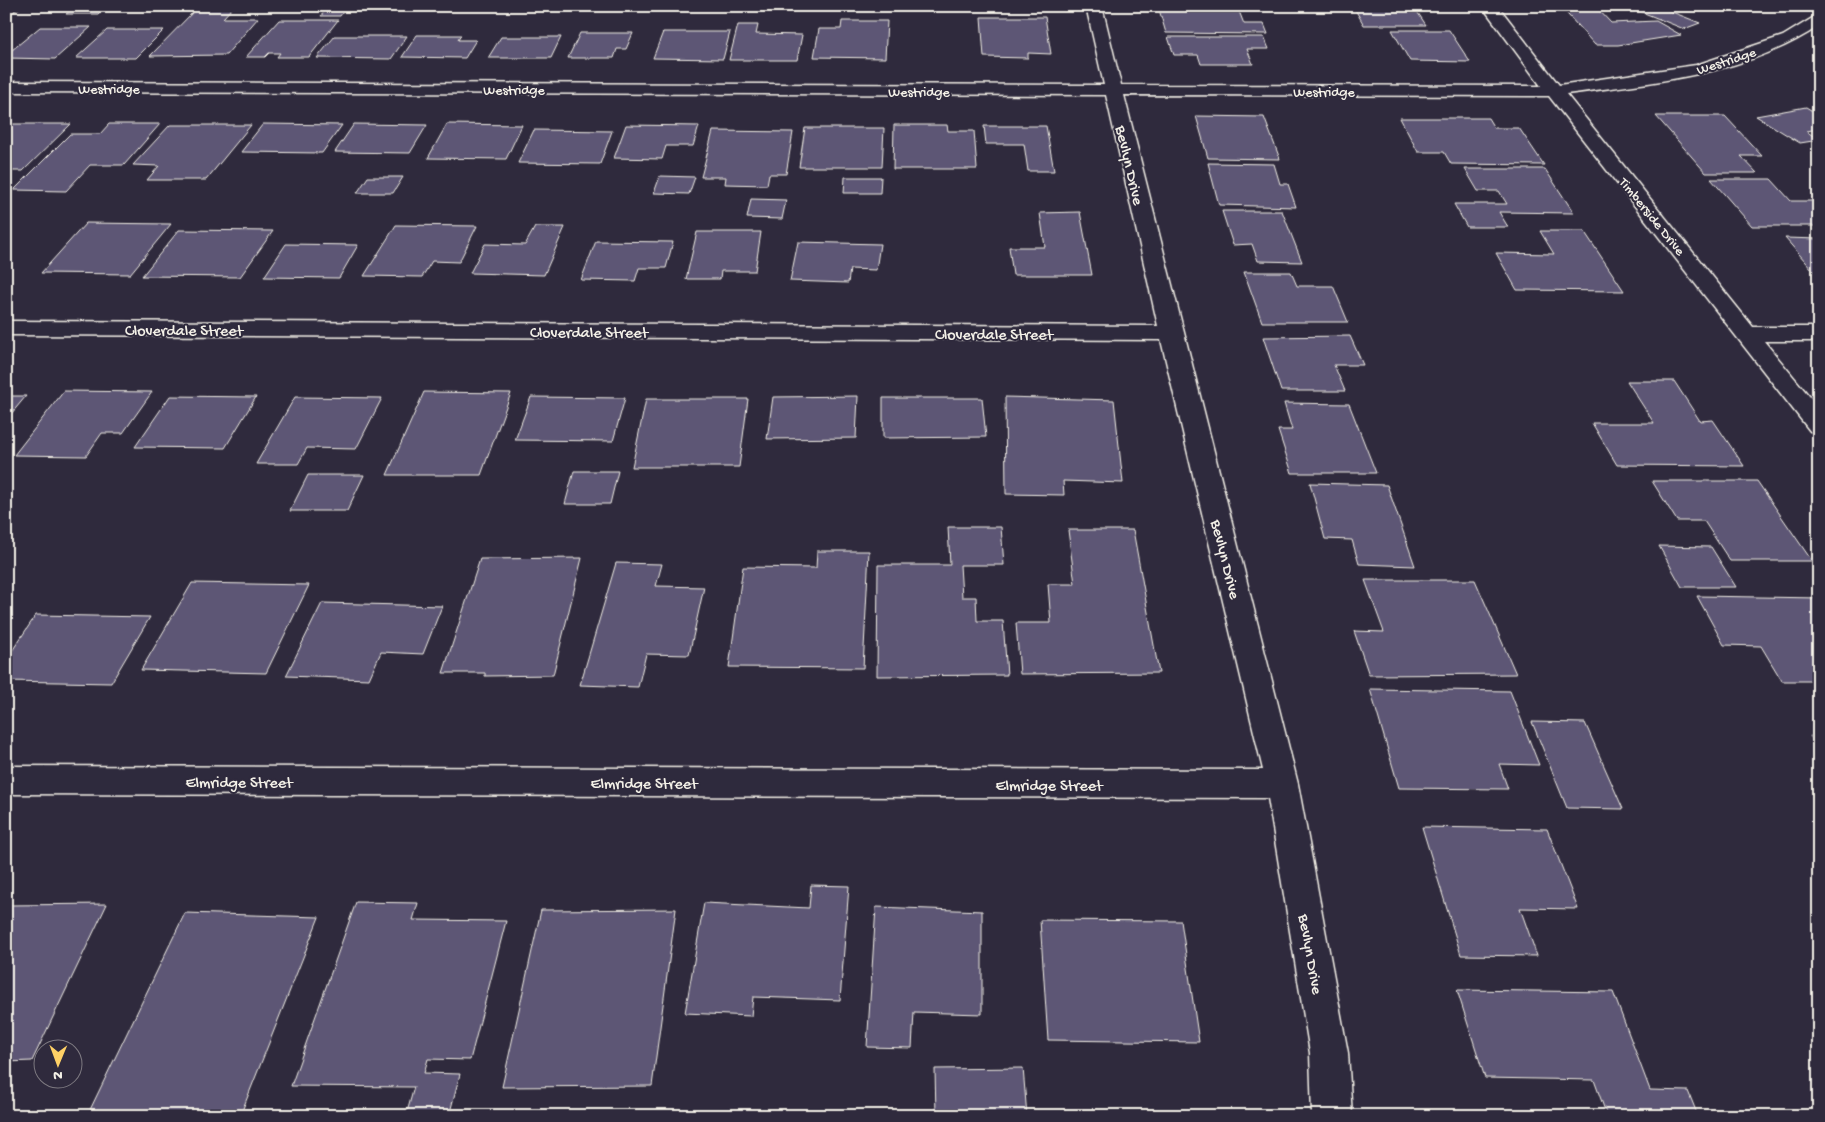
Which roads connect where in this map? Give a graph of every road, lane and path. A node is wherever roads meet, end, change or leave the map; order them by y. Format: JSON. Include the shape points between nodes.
{"nodes":[{"id":1,"x":13,"y":6,"type":"edge"},
{"id":2,"x":1094,"y":6,"type":"edge"},
{"id":3,"x":1490,"y":6,"type":"edge"},
{"id":4,"x":6,"y":10,"type":"edge"},
{"id":5,"x":1819,"y":19,"type":"edge"},
{"id":6,"x":6,"y":87,"type":"edge"},
{"id":7,"x":1114,"y":91,"type":"junction"},
{"id":8,"x":1554,"y":91,"type":"junction"},
{"id":9,"x":6,"y":328,"type":"edge"},
{"id":10,"x":1171,"y":333,"type":"junction"},
{"id":11,"x":1747,"y":334,"type":"junction"},
{"id":12,"x":1819,"y":334,"type":"edge"},
{"id":13,"x":1819,"y":425,"type":"edge"},
{"id":14,"x":6,"y":780,"type":"edge"},
{"id":15,"x":1282,"y":784,"type":"junction"},
{"id":16,"x":1332,"y":1116,"type":"edge"}],
"edges":[{"from":1,"to":4,"type":"street"},
{"from":2,"to":7,"type":"street","name":"Bevlyn Drive"},
{"from":3,"to":8,"type":"street","name":"Timberside Drive"},
{"from":5,"to":8,"type":"street","name":"Westridge","via":[[1789,39],[1699,70]]},
{"from":6,"to":7,"type":"street","name":"Westridge"},
{"from":7,"to":8,"type":"street","name":"Westridge"},
{"from":7,"to":10,"type":"street","name":"Bevlyn Drive"},
{"from":8,"to":11,"type":"street","name":"Timberside Drive"},
{"from":9,"to":10,"type":"street","name":"Cloverdale Street"},
{"from":10,"to":15,"type":"street","name":"Bevlyn Drive"},
{"from":11,"to":12,"type":"street"},
{"from":11,"to":13,"type":"street","name":"Timberside Drive"},
{"from":14,"to":15,"type":"street","name":"Elmridge Street"},
{"from":15,"to":16,"type":"street","name":"Bevlyn Drive","via":[[1329,1052]]}]}
